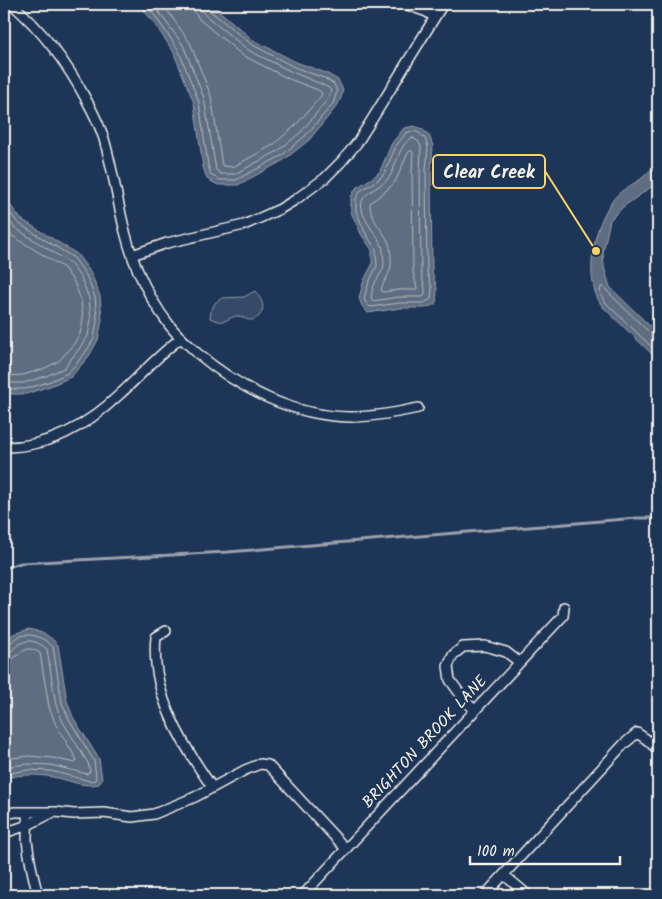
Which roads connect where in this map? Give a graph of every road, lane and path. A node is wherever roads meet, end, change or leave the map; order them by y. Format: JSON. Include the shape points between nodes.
{"nodes":[{"id":1,"x":12,"y":4,"type":"edge"},
{"id":2,"x":404,"y":4,"type":"edge"},
{"id":3,"x":443,"y":4,"type":"edge"},
{"id":4,"x":434,"y":17,"type":"junction"},
{"id":5,"x":132,"y":255,"type":"junction"},
{"id":6,"x":180,"y":338,"type":"junction"},
{"id":7,"x":418,"y":408,"type":"dead end"},
{"id":8,"x":4,"y":447,"type":"edge"},
{"id":9,"x":564,"y":607,"type":"dead end"},
{"id":10,"x":166,"y":631,"type":"dead end"},
{"id":11,"x":519,"y":662,"type":"junction"},
{"id":12,"x":475,"y":710,"type":"junction"},
{"id":13,"x":658,"y":750,"type":"edge"},
{"id":14,"x":212,"y":787,"type":"junction"},
{"id":15,"x":27,"y":812,"type":"junction"},
{"id":16,"x":55,"y":812,"type":"junction"},
{"id":17,"x":4,"y":814,"type":"edge"},
{"id":18,"x":28,"y":825,"type":"junction"},
{"id":19,"x":4,"y":833,"type":"edge"},
{"id":20,"x":346,"y":849,"type":"junction"},
{"id":21,"x":504,"y":875,"type":"junction"},
{"id":22,"x":38,"y":895,"type":"edge"},
{"id":23,"x":302,"y":895,"type":"edge"},
{"id":24,"x":485,"y":895,"type":"edge"},
{"id":25,"x":528,"y":895,"type":"edge"}],
"edges":[{"from":1,"to":5,"type":"street","via":[[59,55],[98,123]]},
{"from":2,"to":4,"type":"street"},
{"from":3,"to":4,"type":"street"},
{"from":4,"to":5,"type":"street","via":[[362,136],[325,178],[280,209],[244,225]]},
{"from":5,"to":6,"type":"street","via":[[144,285]]},
{"from":6,"to":7,"type":"street","via":[[238,383],[289,406],[349,417],[370,417]]},
{"from":6,"to":8,"type":"street","via":[[118,396],[74,430],[28,446]]},
{"from":9,"to":11,"type":"street","name":"BRIGHTON BROOK LANE","via":[[563,616]]},
{"from":10,"to":14,"type":"street","via":[[156,637],[154,650],[162,690],[185,745]]},
{"from":11,"to":12,"type":"street","name":"BRIGHTON BROOK LANE"},
{"from":11,"to":12,"type":"street","via":[[506,652],[485,646],[463,647],[454,655],[448,666],[450,680]]},
{"from":12,"to":20,"type":"street","name":"BRIGHTON BROOK LANE"},
{"from":13,"to":21,"type":"street","via":[[637,733]]},
{"from":14,"to":16,"type":"street","via":[[195,798],[154,814],[132,817]]},
{"from":14,"to":20,"type":"street","via":[[260,764],[268,765]]},
{"from":15,"to":16,"type":"street"},
{"from":15,"to":17,"type":"street"},
{"from":15,"to":18,"type":"street"},
{"from":16,"to":18,"type":"street"},
{"from":18,"to":19,"type":"street"},
{"from":18,"to":22,"type":"street","via":[[30,860]]},
{"from":20,"to":23,"type":"street","name":"BRIGHTON BROOK LANE"},
{"from":21,"to":24,"type":"street"},
{"from":21,"to":25,"type":"street"}]}
